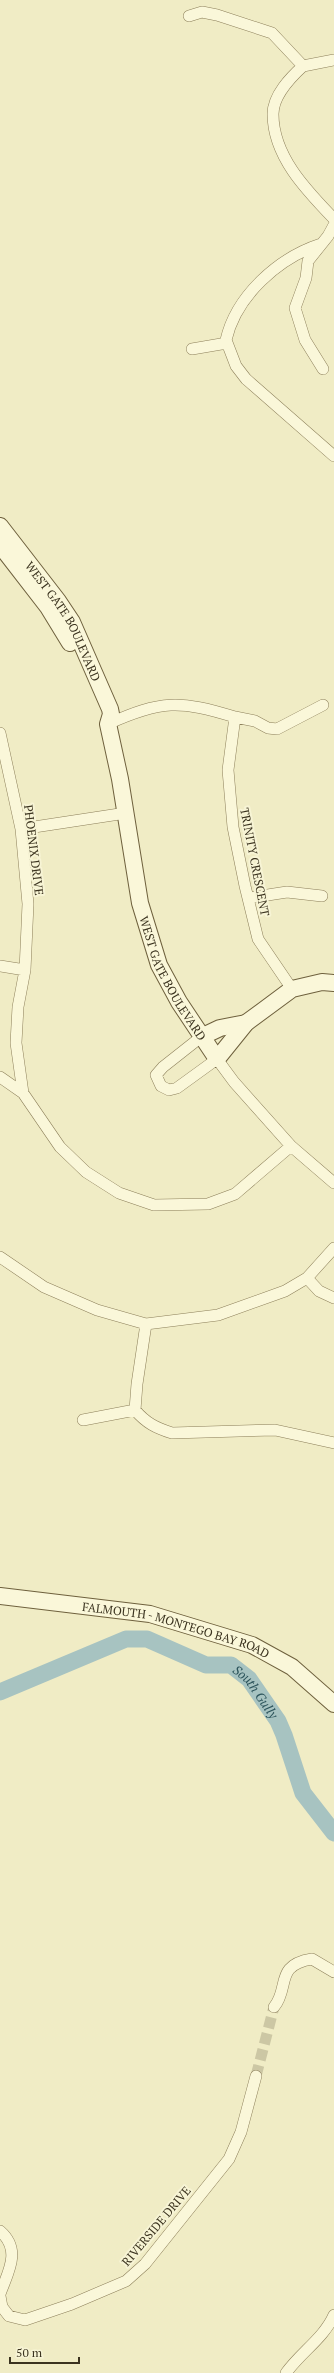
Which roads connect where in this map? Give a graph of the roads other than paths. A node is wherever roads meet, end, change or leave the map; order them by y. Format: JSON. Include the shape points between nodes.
{"nodes":[{"id":1,"x":189,"y":16,"type":"dead end"},
{"id":2,"x":334,"y":60,"type":"edge"},
{"id":3,"x":303,"y":66,"type":"junction"},
{"id":4,"x":334,"y":219,"type":"edge"},
{"id":5,"x":334,"y":225,"type":"edge"},
{"id":6,"x":321,"y":244,"type":"junction"},
{"id":7,"x":226,"y":342,"type":"junction"},
{"id":8,"x":192,"y":349,"type":"dead end"},
{"id":9,"x":323,"y":369,"type":"dead end"},
{"id":10,"x":334,"y":456,"type":"edge"},
{"id":11,"x":0,"y":526,"type":"edge"},
{"id":12,"x":0,"y":545,"type":"edge"},
{"id":13,"x":323,"y":705,"type":"dead end"},
{"id":14,"x":235,"y":717,"type":"junction"},
{"id":15,"x":108,"y":724,"type":"junction"},
{"id":16,"x":0,"y":733,"type":"edge"},
{"id":17,"x":126,"y":813,"type":"junction"},
{"id":18,"x":21,"y":829,"type":"junction"},
{"id":19,"x":322,"y":896,"type":"dead end"},
{"id":20,"x":248,"y":898,"type":"junction"},
{"id":21,"x":0,"y":966,"type":"edge"},
{"id":22,"x":25,"y":970,"type":"junction"},
{"id":23,"x":334,"y":983,"type":"edge"},
{"id":24,"x":292,"y":990,"type":"junction"},
{"id":25,"x":246,"y":1023,"type":"junction"},
{"id":26,"x":201,"y":1037,"type":"junction"},
{"id":27,"x":217,"y":1059,"type":"junction"},
{"id":28,"x":0,"y":1077,"type":"edge"},
{"id":29,"x":23,"y":1093,"type":"junction"},
{"id":30,"x":291,"y":1146,"type":"junction"},
{"id":31,"x":334,"y":1183,"type":"edge"},
{"id":32,"x":334,"y":1248,"type":"edge"},
{"id":33,"x":0,"y":1257,"type":"edge"},
{"id":34,"x":307,"y":1278,"type":"junction"},
{"id":35,"x":334,"y":1298,"type":"edge"},
{"id":36,"x":146,"y":1324,"type":"junction"},
{"id":37,"x":135,"y":1410,"type":"junction"},
{"id":38,"x":83,"y":1420,"type":"dead end"},
{"id":39,"x":334,"y":1443,"type":"edge"},
{"id":40,"x":0,"y":1596,"type":"edge"},
{"id":41,"x":334,"y":1704,"type":"edge"},
{"id":42,"x":334,"y":1972,"type":"edge"},
{"id":43,"x":274,"y":2007,"type":"tunnel mouth"},
{"id":44,"x":256,"y":2076,"type":"tunnel mouth"},
{"id":45,"x":0,"y":2232,"type":"edge"},
{"id":46,"x":0,"y":2295,"type":"edge"},
{"id":47,"x":334,"y":2315,"type":"edge"},
{"id":48,"x":286,"y":2373,"type":"edge"}],
"edges":[{"from":1,"to":3,"type":"street","via":[[202,12],[217,15],[272,33]]},
{"from":2,"to":3,"type":"street"},
{"from":3,"to":4,"type":"street","via":[[289,79],[273,113],[279,149],[308,192]]},
{"from":5,"to":6,"type":"street"},
{"from":6,"to":7,"type":"street","via":[[272,271],[233,316]]},
{"from":6,"to":9,"type":"street","via":[[308,261],[306,278],[295,308],[305,340]]},
{"from":7,"to":8,"type":"street"},
{"from":7,"to":10,"type":"street","via":[[236,366],[246,379]]},
{"from":11,"to":15,"type":"street","name":"WEST GATE BOULEVARD","via":[[72,622],[110,709]]},
{"from":12,"to":15,"type":"street","name":"WEST GATE BOULEVARD","via":[[62,628],[100,714]]},
{"from":13,"to":14,"type":"street","via":[[277,729]]},
{"from":14,"to":15,"type":"street","via":[[197,705],[176,704],[143,710]]},
{"from":14,"to":20,"type":"street","name":"TRINITY CRESCENT","via":[[228,770],[233,826]]},
{"from":15,"to":17,"type":"street","name":"WEST GATE BOULEVARD"},
{"from":16,"to":18,"type":"street","name":"PHOENIX DRIVE"},
{"from":17,"to":18,"type":"street"},
{"from":17,"to":26,"type":"street","name":"WEST GATE BOULEVARD","via":[[140,903],[160,965]]},
{"from":18,"to":22,"type":"street","name":"PHOENIX DRIVE","via":[[28,904]]},
{"from":19,"to":20,"type":"street","via":[[287,892]]},
{"from":20,"to":24,"type":"street","name":"TRINITY CRESCENT","via":[[258,939]]},
{"from":21,"to":22,"type":"street"},
{"from":22,"to":29,"type":"street","name":"PHOENIX DRIVE","via":[[18,1007],[16,1043]]},
{"from":23,"to":24,"type":"street","via":[[322,982]]},
{"from":24,"to":25,"type":"street"},
{"from":25,"to":26,"type":"street","via":[[220,1028]]},
{"from":25,"to":27,"type":"street"},
{"from":26,"to":27,"type":"street","name":"WEST GATE BOULEVARD"},
{"from":26,"to":27,"type":"street","via":[[162,1067],[156,1075],[157,1081],[165,1089],[177,1088]]},
{"from":27,"to":30,"type":"street","name":"WEST GATE BOULEVARD"},
{"from":28,"to":29,"type":"street"},
{"from":29,"to":30,"type":"street","name":"PHOENIX DRIVE","via":[[60,1147],[86,1172],[119,1193],[154,1205],[208,1204],[236,1194]]},
{"from":30,"to":31,"type":"street","name":"WEST GATE BOULEVARD"},
{"from":32,"to":34,"type":"street"},
{"from":33,"to":36,"type":"street","via":[[44,1287],[97,1310]]},
{"from":34,"to":35,"type":"street","via":[[319,1291]]},
{"from":34,"to":36,"type":"street","via":[[285,1291],[218,1315]]},
{"from":36,"to":37,"type":"street","via":[[136,1384]]},
{"from":37,"to":38,"type":"street"},
{"from":37,"to":39,"type":"street","via":[[156,1428],[172,1433],[275,1430]]},
{"from":40,"to":41,"type":"street","name":"FALMOUTH - MONTEGO BAY ROAD","via":[[150,1614],[252,1645],[292,1667]]},
{"from":42,"to":43,"type":"street","via":[[312,1959],[298,1961],[284,1976]]},
{"from":44,"to":46,"type":"street","name":"RIVERSIDE DRIVE","via":[[241,2132],[229,2159],[145,2264],[126,2281],[72,2304],[25,2320],[9,2316],[2,2307]]},
{"from":45,"to":46,"type":"street","name":"RIVERSIDE DRIVE","via":[[8,2238],[13,2250]]},
{"from":47,"to":48,"type":"street","via":[[327,2329],[298,2356]]}]}
